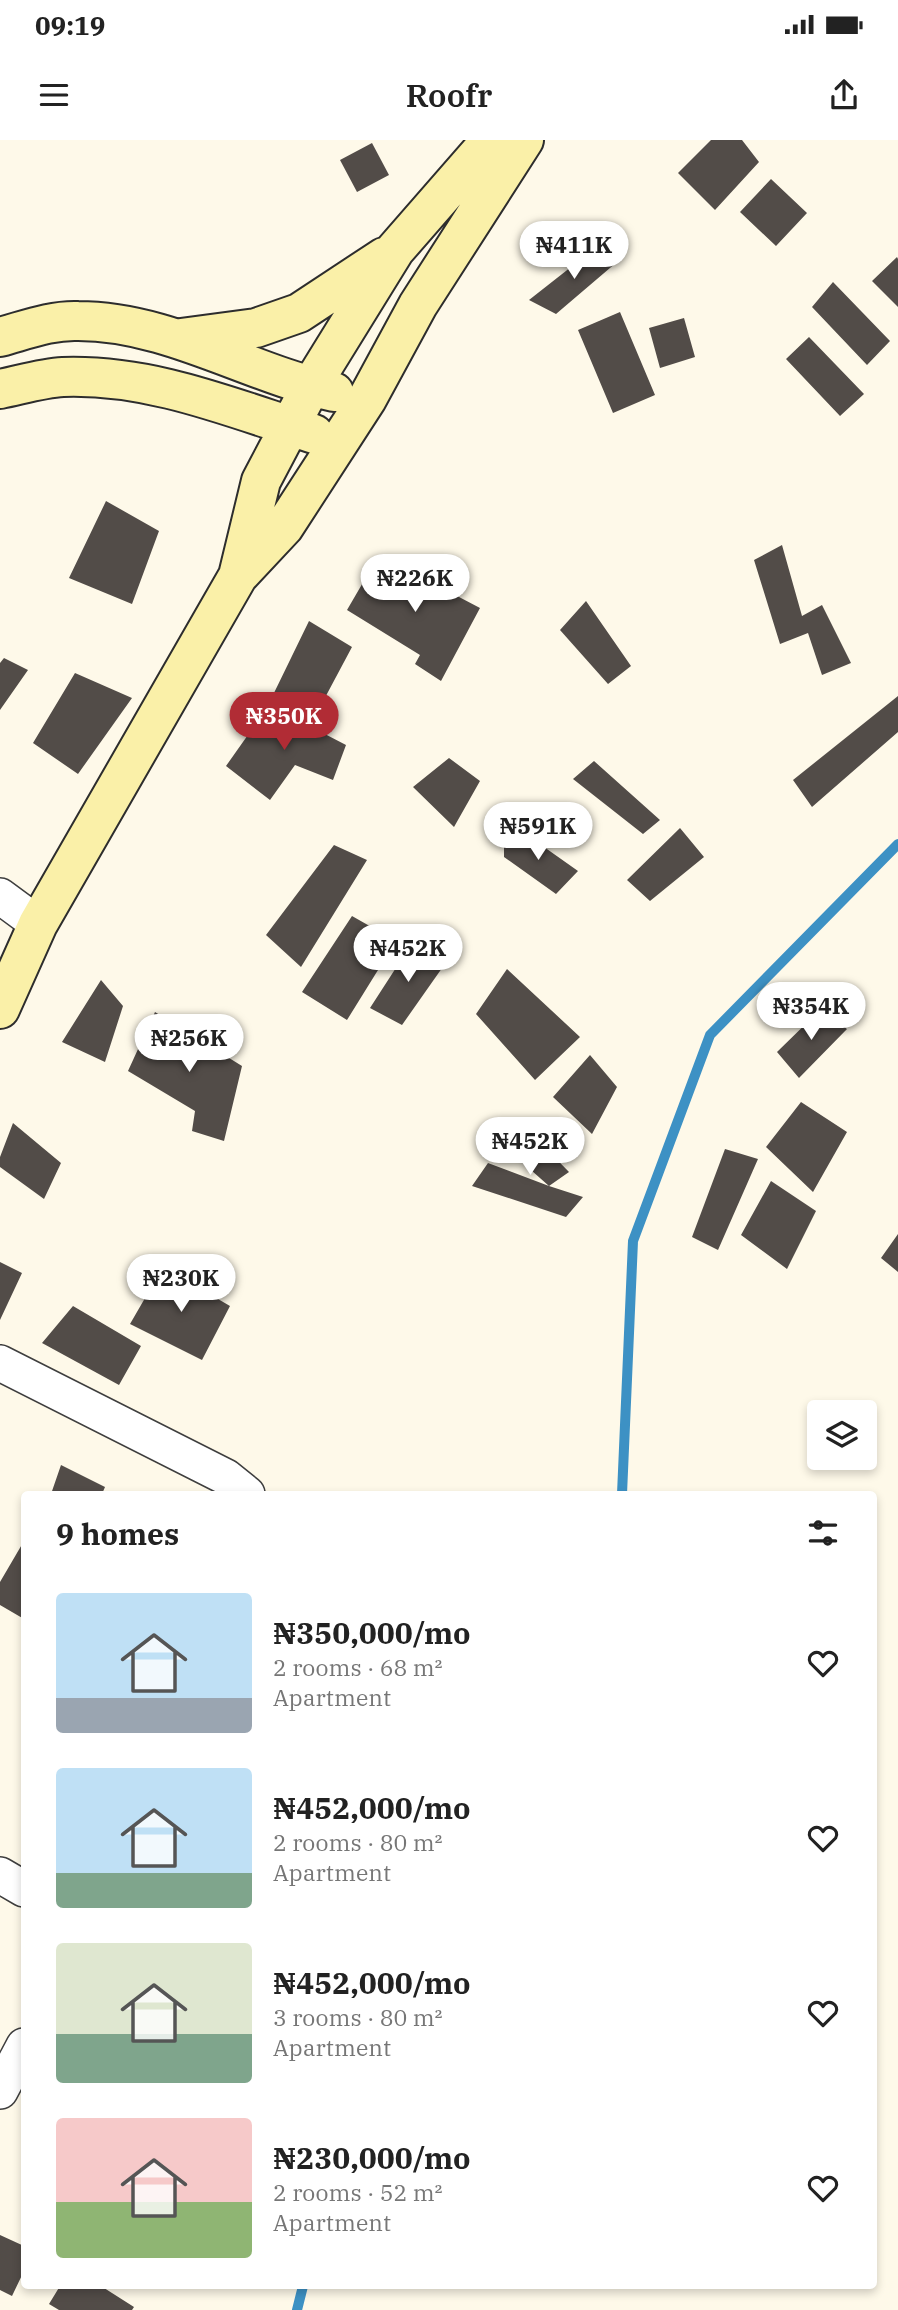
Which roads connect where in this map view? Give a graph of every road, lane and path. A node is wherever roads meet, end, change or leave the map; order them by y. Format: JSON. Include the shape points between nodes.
{"nodes":[{"id":1,"x":491,"y":140,"type":"edge"},
{"id":2,"x":524,"y":140,"type":"edge"},
{"id":3,"x":395,"y":250,"type":"junction"},
{"id":4,"x":0,"y":337,"type":"edge"},
{"id":5,"x":176,"y":338,"type":"junction"},
{"id":6,"x":311,"y":386,"type":"junction"},
{"id":7,"x":0,"y":389,"type":"edge"},
{"id":8,"x":367,"y":399,"type":"junction"},
{"id":9,"x":292,"y":427,"type":"junction"},
{"id":10,"x":335,"y":444,"type":"junction"},
{"id":11,"x":238,"y":576,"type":"junction"},
{"id":12,"x":0,"y":896,"type":"edge"},
{"id":13,"x":38,"y":924,"type":"junction"},
{"id":14,"x":0,"y":1009,"type":"edge"},
{"id":15,"x":0,"y":1363,"type":"edge"},
{"id":16,"x":243,"y":1491,"type":"edge"},
{"id":17,"x":0,"y":1875,"type":"edge"},
{"id":18,"x":21,"y":1887,"type":"edge"},
{"id":19,"x":21,"y":2052,"type":"edge"},
{"id":20,"x":0,"y":2091,"type":"edge"}],
"edges":[{"from":1,"to":3,"type":"main road"},
{"from":2,"to":8,"type":"main road","via":[[418,305]]},
{"from":3,"to":5,"type":"main road","via":[[299,313],[256,328]]},
{"from":3,"to":6,"type":"main road"},
{"from":4,"to":5,"type":"main road","via":[[78,320]]},
{"from":5,"to":6,"type":"main road"},
{"from":6,"to":8,"type":"main road"},
{"from":6,"to":9,"type":"main road"},
{"from":7,"to":9,"type":"main road","via":[[62,377],[133,380],[182,390]]},
{"from":8,"to":10,"type":"main road"},
{"from":9,"to":10,"type":"main road"},
{"from":9,"to":11,"type":"main road","via":[[261,481]]},
{"from":10,"to":11,"type":"main road","via":[[284,527]]},
{"from":11,"to":13,"type":"main road"},
{"from":12,"to":13,"type":"street"},
{"from":13,"to":14,"type":"main road"},
{"from":15,"to":16,"type":"street","via":[[226,1477]]},
{"from":17,"to":18,"type":"street"},
{"from":19,"to":20,"type":"street"}]}
